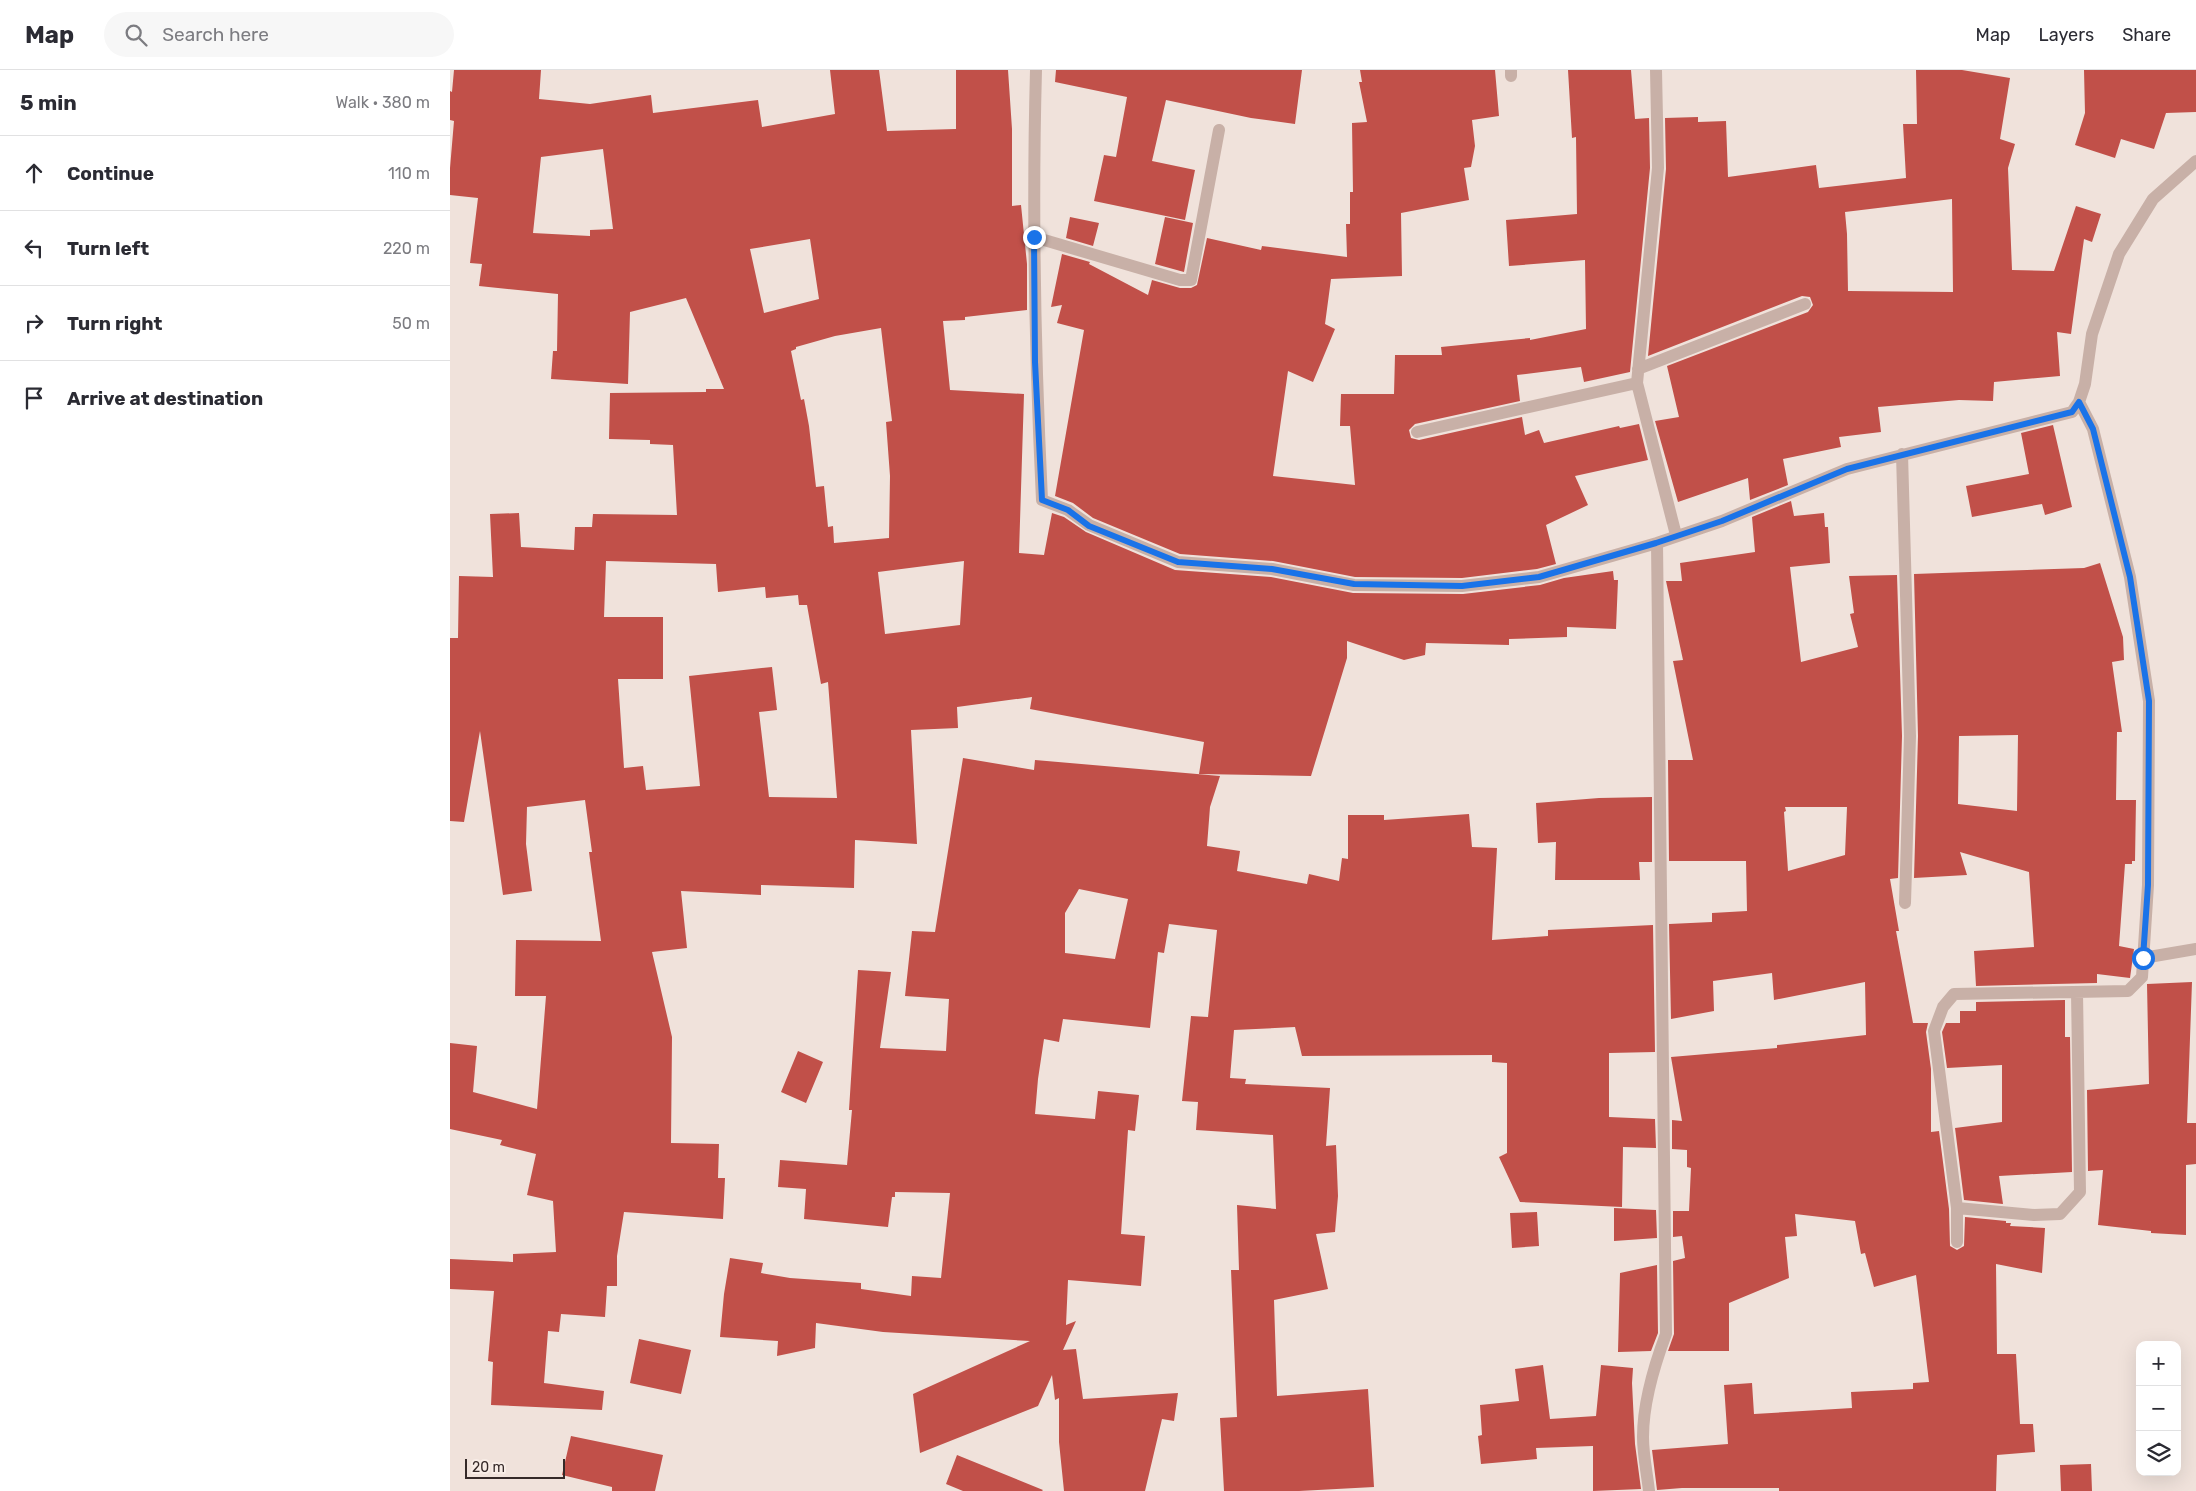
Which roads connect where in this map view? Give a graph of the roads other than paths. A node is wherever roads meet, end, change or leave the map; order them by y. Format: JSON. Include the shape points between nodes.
{"nodes":[{"id":1,"x":1036,"y":70,"type":"edge"},
{"id":2,"x":1656,"y":70,"type":"edge"},
{"id":3,"x":1219,"y":130,"type":"dead end"},
{"id":4,"x":2196,"y":161,"type":"edge"},
{"id":5,"x":1034,"y":237,"type":"junction"},
{"id":6,"x":1805,"y":304,"type":"dead end"},
{"id":7,"x":1638,"y":369,"type":"junction"},
{"id":8,"x":1636,"y":383,"type":"junction"},
{"id":9,"x":2079,"y":402,"type":"junction"},
{"id":10,"x":1417,"y":432,"type":"dead end"},
{"id":11,"x":1902,"y":454,"type":"junction"},
{"id":12,"x":1676,"y":535,"type":"junction"},
{"id":13,"x":1656,"y":543,"type":"junction"},
{"id":14,"x":1905,"y":903,"type":"dead end"},
{"id":15,"x":2196,"y":949,"type":"edge"},
{"id":16,"x":2143,"y":958,"type":"junction"},
{"id":17,"x":2078,"y":992,"type":"junction"},
{"id":18,"x":1957,"y":1208,"type":"junction"},
{"id":19,"x":1957,"y":1242,"type":"dead end"},
{"id":20,"x":1649,"y":1491,"type":"edge"}],
"edges":[{"from":1,"to":5,"type":"street"},
{"from":2,"to":7,"type":"street","via":[[1658,168]]},
{"from":3,"to":5,"type":"street","via":[[1191,280],[1180,280]]},
{"from":4,"to":9,"type":"street","via":[[2153,199],[2119,254],[2092,334]]},
{"from":5,"to":13,"type":"street","via":[[1035,362],[1042,500],[1068,510],[1089,526],[1178,562],[1272,569],[1354,584],[1462,586],[1539,577]]},
{"from":6,"to":7,"type":"street"},
{"from":7,"to":8,"type":"street"},
{"from":8,"to":10,"type":"street"},
{"from":8,"to":12,"type":"street"},
{"from":9,"to":11,"type":"street","via":[[2072,412]]},
{"from":9,"to":16,"type":"street","via":[[2093,429],[2130,577],[2149,701],[2148,885]]},
{"from":11,"to":12,"type":"street","via":[[1847,469],[1722,521]]},
{"from":11,"to":14,"type":"street","via":[[1910,736]]},
{"from":12,"to":13,"type":"street"},
{"from":13,"to":20,"type":"street","via":[[1666,1334],[1654,1367],[1645,1417],[1643,1437]]},
{"from":15,"to":16,"type":"street"},
{"from":16,"to":17,"type":"street","via":[[2142,977],[2128,991]]},
{"from":17,"to":18,"type":"street","via":[[2080,1192],[2060,1214],[2034,1216]]},
{"from":17,"to":18,"type":"street","via":[[1954,994],[1943,1007],[1934,1031]]},
{"from":18,"to":19,"type":"street"}]}
